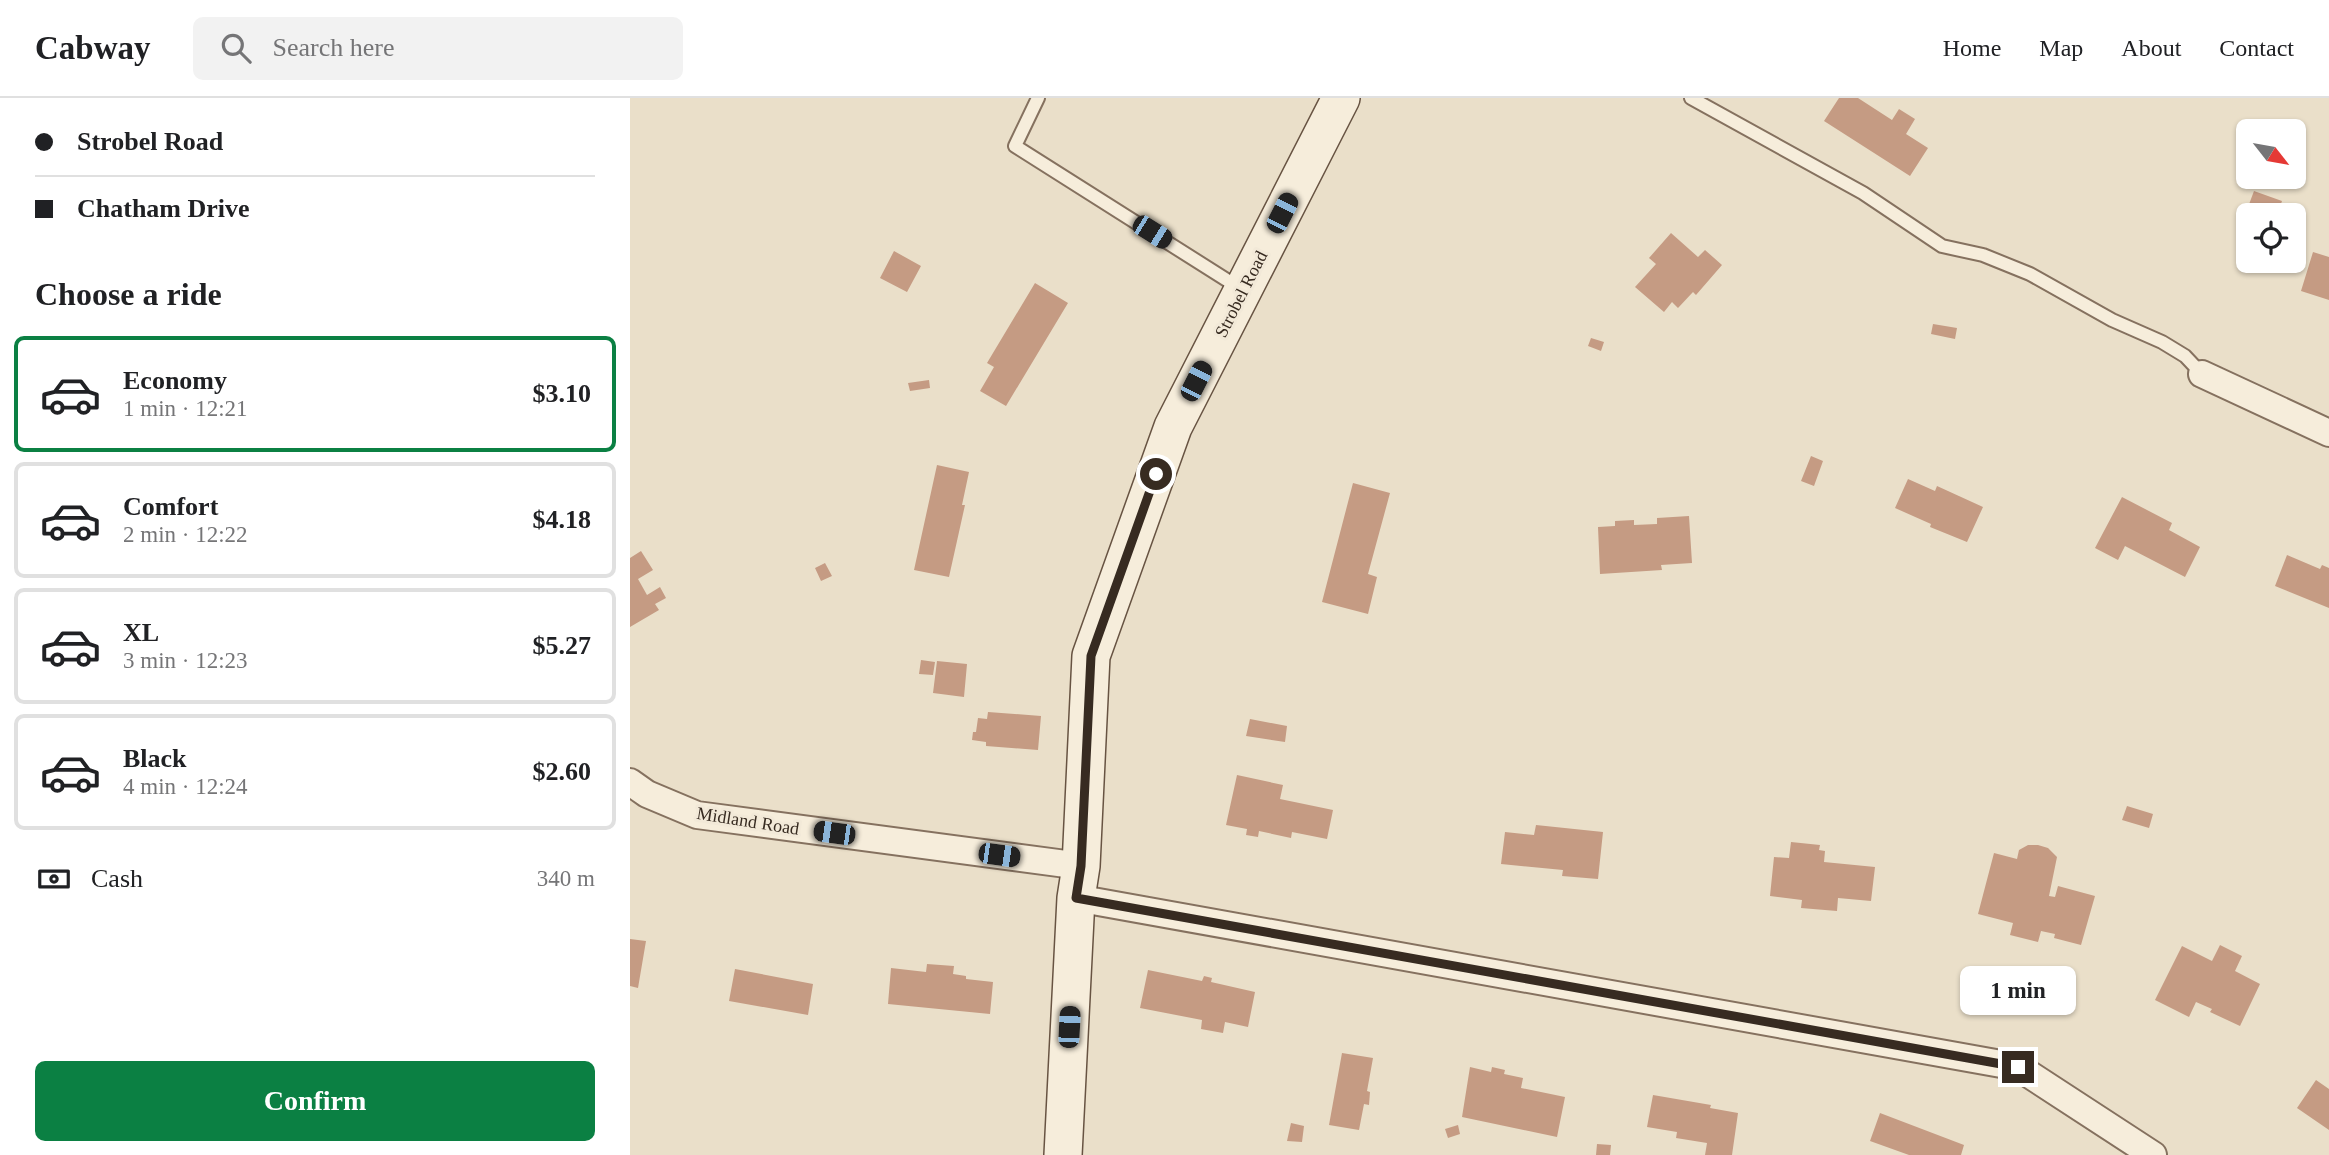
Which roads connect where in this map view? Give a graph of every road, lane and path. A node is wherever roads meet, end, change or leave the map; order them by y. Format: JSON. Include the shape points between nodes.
{"nodes":[{"id":1,"x":1038,"y":98,"type":"edge"},
{"id":2,"x":1341,"y":98,"type":"edge"},
{"id":3,"x":1691,"y":98,"type":"edge"},
{"id":4,"x":1243,"y":290,"type":"junction"},
{"id":5,"x":2202,"y":374,"type":"joint"},
{"id":6,"x":2329,"y":433,"type":"edge"},
{"id":7,"x":630,"y":782,"type":"edge"},
{"id":8,"x":1078,"y":882,"type":"junction"},
{"id":9,"x":1063,"y":1155,"type":"edge"},
{"id":10,"x":2153,"y":1155,"type":"edge"}],
"edges":[{"from":1,"to":4,"type":"lane","via":[[1015,146]]},
{"from":2,"to":4,"type":"street","name":"Strobel Road"},
{"from":3,"to":5,"type":"lane","via":[[1863,192],[1942,246],[1983,255],[2030,275],[2162,342]]},
{"from":4,"to":8,"type":"street","name":"Strobel Road","via":[[1173,427],[1091,656]]},
{"from":5,"to":6,"type":"street"},
{"from":7,"to":8,"type":"street","name":"Midland Road","via":[[696,815]]},
{"from":8,"to":9,"type":"street","name":"Strobel Road"},
{"from":8,"to":10,"type":"street","name":"Midland Road","via":[[2018,1067]]}]}
